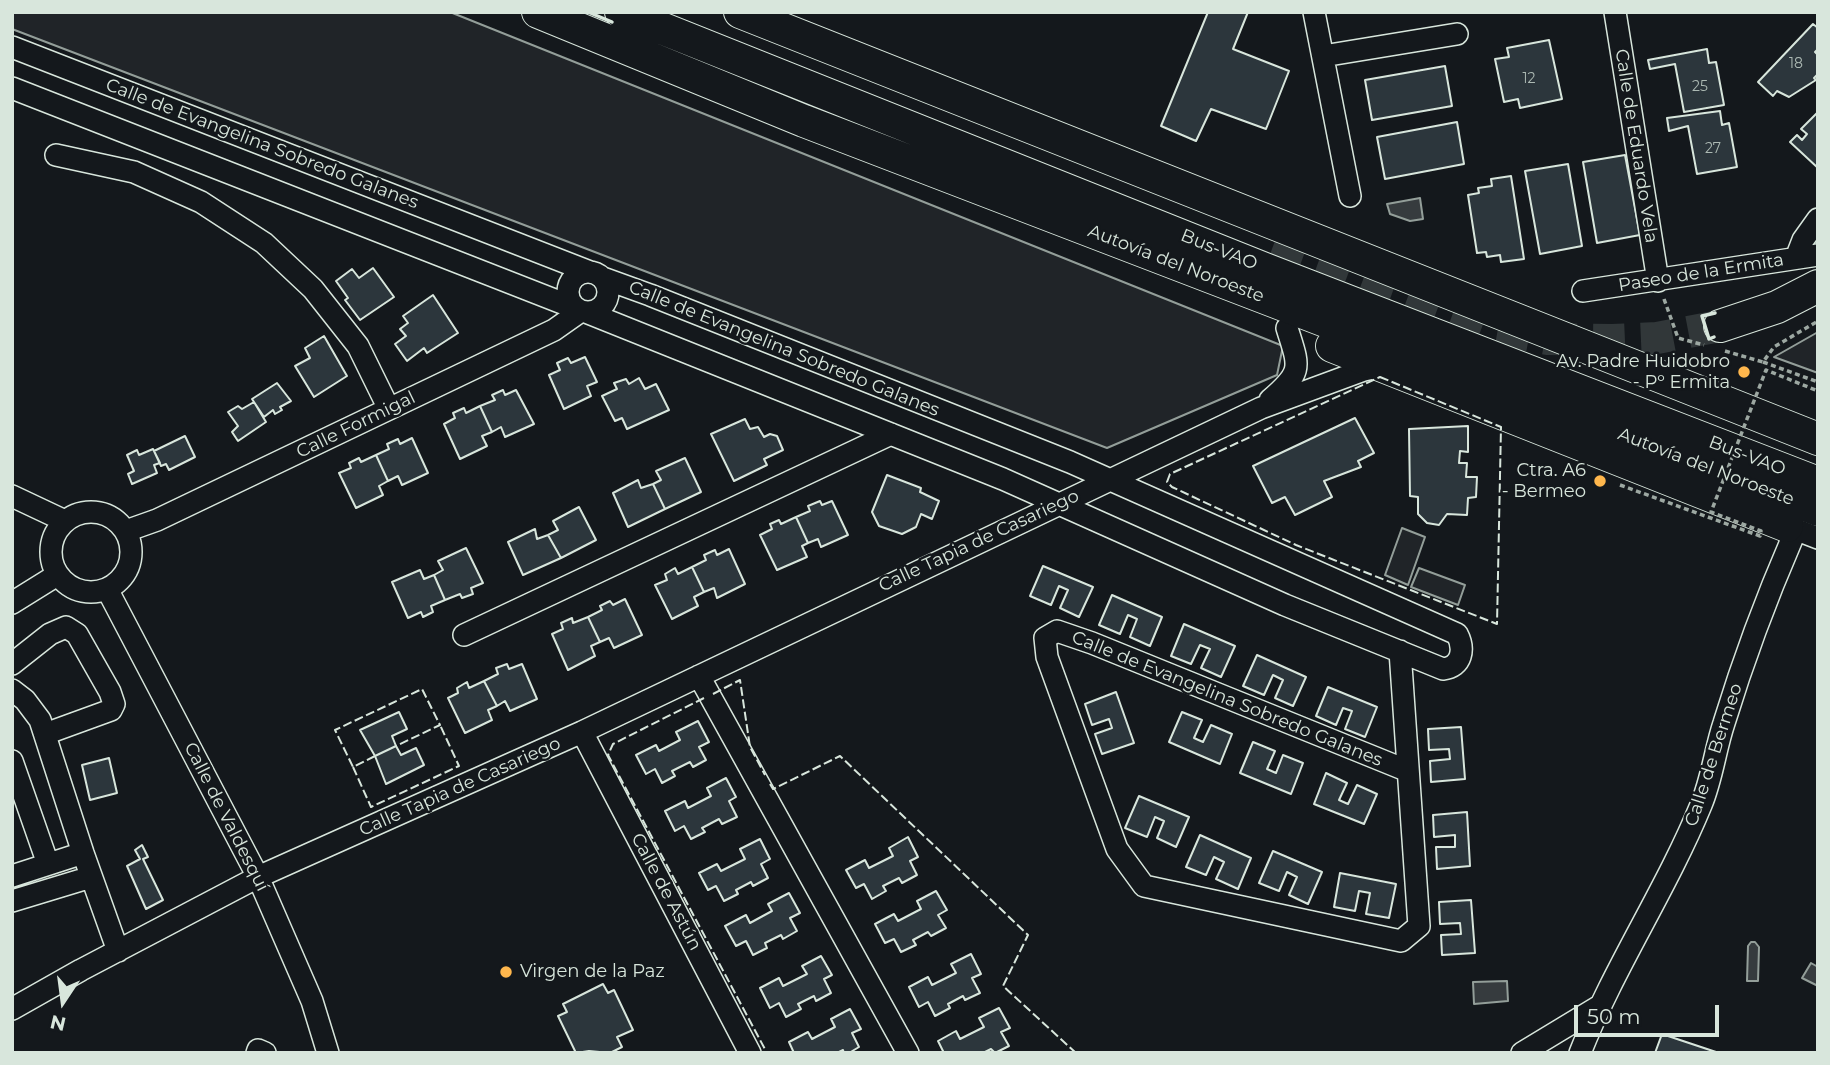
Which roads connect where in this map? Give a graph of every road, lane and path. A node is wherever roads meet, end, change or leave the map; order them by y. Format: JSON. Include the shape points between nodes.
{"nodes":[{"id":1,"x":538,"y":12,"type":"edge"},
{"id":2,"x":621,"y":12,"type":"edge"},
{"id":3,"x":670,"y":12,"type":"edge"},
{"id":4,"x":740,"y":12,"type":"edge"},
{"id":5,"x":793,"y":12,"type":"edge"},
{"id":6,"x":1314,"y":12,"type":"edge"},
{"id":7,"x":1615,"y":12,"type":"edge"},
{"id":8,"x":1457,"y":34,"type":"dead end"},
{"id":9,"x":12,"y":47,"type":"edge"},
{"id":10,"x":1323,"y":56,"type":"junction"},
{"id":11,"x":12,"y":88,"type":"edge"},
{"id":12,"x":804,"y":121,"type":"junction"},
{"id":13,"x":1097,"y":152,"type":"junction"},
{"id":14,"x":56,"y":155,"type":"dead end"},
{"id":15,"x":1350,"y":196,"type":"dead end"},
{"id":16,"x":1818,"y":219,"type":"edge"},
{"id":17,"x":1272,"y":248,"type":"tunnel mouth"},
{"id":18,"x":1818,"y":255,"type":"edge"},
{"id":19,"x":1796,"y":258,"type":"junction"},
{"id":20,"x":596,"y":275,"type":"junction"},
{"id":21,"x":1658,"y":281,"type":"junction"},
{"id":22,"x":1818,"y":286,"type":"edge"},
{"id":23,"x":1583,"y":291,"type":"dead end"},
{"id":24,"x":581,"y":311,"type":"junction"},
{"id":25,"x":1720,"y":326,"type":"tunnel mouth"},
{"id":26,"x":1287,"y":328,"type":"junction"},
{"id":27,"x":1763,"y":362,"type":"dead end"},
{"id":28,"x":1382,"y":366,"type":"junction"},
{"id":29,"x":1818,"y":382,"type":"edge"},
{"id":30,"x":1818,"y":391,"type":"edge"},
{"id":31,"x":1261,"y":408,"type":"junction"},
{"id":32,"x":389,"y":409,"type":"junction"},
{"id":33,"x":891,"y":434,"type":"junction"},
{"id":34,"x":1818,"y":439,"type":"edge"},
{"id":35,"x":1110,"y":480,"type":"junction"},
{"id":36,"x":1818,"y":483,"type":"edge"},
{"id":37,"x":1620,"y":485,"type":"dead end"},
{"id":38,"x":12,"y":496,"type":"edge"},
{"id":39,"x":1060,"y":503,"type":"junction"},
{"id":40,"x":1818,"y":510,"type":"edge"},
{"id":41,"x":65,"y":521,"type":"junction"},
{"id":42,"x":1787,"y":526,"type":"junction"},
{"id":43,"x":127,"y":531,"type":"junction"},
{"id":44,"x":1818,"y":538,"type":"edge"},
{"id":45,"x":57,"y":575,"type":"junction"},
{"id":46,"x":107,"y":589,"type":"junction"},
{"id":47,"x":12,"y":603,"type":"edge"},
{"id":48,"x":464,"y":635,"type":"dead end"},
{"id":49,"x":1400,"y":651,"type":"junction"},
{"id":50,"x":12,"y":664,"type":"edge"},
{"id":51,"x":699,"y":676,"type":"junction"},
{"id":52,"x":12,"y":690,"type":"edge"},
{"id":53,"x":582,"y":732,"type":"junction"},
{"id":54,"x":45,"y":734,"type":"junction"},
{"id":55,"x":12,"y":761,"type":"edge"},
{"id":56,"x":1408,"y":771,"type":"junction"},
{"id":57,"x":68,"y":806,"type":"junction"},
{"id":58,"x":31,"y":817,"type":"junction"},
{"id":59,"x":83,"y":853,"type":"junction"},
{"id":60,"x":48,"y":864,"type":"junction"},
{"id":61,"x":12,"y":876,"type":"edge"},
{"id":62,"x":91,"y":877,"type":"junction"},
{"id":63,"x":258,"y":877,"type":"junction"},
{"id":64,"x":12,"y":901,"type":"edge"},
{"id":65,"x":118,"y":951,"type":"junction"},
{"id":66,"x":1598,"y":1007,"type":"junction"},
{"id":67,"x":12,"y":1009,"type":"edge"},
{"id":68,"x":257,"y":1053,"type":"edge"},
{"id":69,"x":265,"y":1053,"type":"edge"},
{"id":70,"x":328,"y":1053,"type":"edge"},
{"id":71,"x":750,"y":1053,"type":"edge"},
{"id":72,"x":908,"y":1053,"type":"edge"},
{"id":73,"x":1522,"y":1053,"type":"edge"},
{"id":74,"x":1580,"y":1053,"type":"edge"}],
"edges":[{"from":1,"to":12,"type":"highway","name":"Autovía del Noroeste"},
{"from":2,"to":36,"type":"highway","name":"Bus-VAO"},
{"from":3,"to":17,"type":"highway"},
{"from":4,"to":13,"type":"highway"},
{"from":5,"to":13,"type":"highway"},
{"from":6,"to":10,"type":"street"},
{"from":7,"to":21,"type":"street","name":"Calle de Eduardo Vela"},
{"from":8,"to":10,"type":"street"},
{"from":9,"to":20,"type":"street","name":"Calle de Evangelina Sobredo Galanes"},
{"from":10,"to":15,"type":"street"},
{"from":11,"to":24,"type":"street","name":"Calle de Evangelina Sobredo Galanes"},
{"from":12,"to":26,"type":"highway","via":[[874,164]]},
{"from":12,"to":40,"type":"highway","name":"Autovía del Noroeste"},
{"from":13,"to":34,"type":"highway"},
{"from":14,"to":32,"type":"street","via":[[134,172],[201,202],[264,243],[313,289],[358,346]]},
{"from":16,"to":19,"type":"street"},
{"from":18,"to":19,"type":"street","name":"Paseo de la Ermita"},
{"from":19,"to":21,"type":"street","name":"Paseo de la Ermita"},
{"from":20,"to":24,"type":"street","via":[[608,289],[607,301],[598,310]]},
{"from":20,"to":24,"type":"street","via":[[578,275],[570,285],[569,297]]},
{"from":20,"to":35,"type":"street","name":"Calle de Evangelina Sobredo Galanes"},
{"from":21,"to":23,"type":"street","name":"Paseo de la Ermita"},
{"from":22,"to":25,"type":"highway","via":[[1777,307]]},
{"from":24,"to":32,"type":"street","name":"Calle Formigal","via":[[554,330]]},
{"from":24,"to":33,"type":"street","name":"Calle de Evangelina Sobredo Galanes"},
{"from":26,"to":28,"type":"highway"},
{"from":26,"to":31,"type":"street","name":"Calle Tapia de Casariego","via":[[1296,353],[1294,374]]},
{"from":27,"to":29,"type":"path"},
{"from":28,"to":31,"type":"street","name":"Calle Tapia de Casariego"},
{"from":28,"to":42,"type":"highway"},
{"from":30,"to":37,"type":"path","bridge":true,"via":[[1766,370],[1711,512],[1762,531],[1760,536]]},
{"from":31,"to":35,"type":"street","name":"Calle Tapia de Casariego"},
{"from":32,"to":43,"type":"street","name":"Calle Formigal"},
{"from":33,"to":39,"type":"street","name":"Calle de Evangelina Sobredo Galanes"},
{"from":33,"to":48,"type":"street"},
{"from":35,"to":39,"type":"street","name":"Calle Tapia de Casariego"},
{"from":35,"to":49,"type":"street","name":"Calle de Evangelina Sobredo Galanes","via":[[1457,634],[1462,644],[1458,662],[1449,668]]},
{"from":38,"to":41,"type":"street"},
{"from":39,"to":49,"type":"street","name":"Calle de Evangelina Sobredo Galanes","via":[[1285,605]]},
{"from":39,"to":51,"type":"street","name":"Calle Tapia de Casariego"},
{"from":41,"to":43,"type":"street","via":[[76,514],[108,514]]},
{"from":41,"to":45,"type":"street","via":[[52,540]]},
{"from":42,"to":44,"type":"street"},
{"from":42,"to":66,"type":"street","name":"Calle de Bermeo","via":[[1792,539],[1723,724],[1703,801]]},
{"from":43,"to":46,"type":"street","via":[[132,556],[124,576]]},
{"from":45,"to":46,"type":"street","via":[[83,591]]},
{"from":45,"to":47,"type":"street"},
{"from":46,"to":63,"type":"street","name":"Calle de Valdesquí"},
{"from":49,"to":56,"type":"street","name":"Calle de Evangelina Sobredo Galanes"},
{"from":50,"to":54,"type":"street","via":[[66,627],[77,634],[110,692],[111,710]]},
{"from":51,"to":53,"type":"street","name":"Calle Tapia de Casariego"},
{"from":51,"to":72,"type":"street"},
{"from":52,"to":54,"type":"street","via":[[40,720]]},
{"from":53,"to":63,"type":"street","name":"Calle Tapia de Casariego"},
{"from":53,"to":71,"type":"street","name":"Calle de Astún"},
{"from":54,"to":57,"type":"street"},
{"from":55,"to":58,"type":"street"},
{"from":56,"to":56,"type":"street","name":"Calle de Evangelina Sobredo Galanes","via":[[1419,926],[1401,941],[1144,886],[1117,849],[1047,657],[1045,638],[1057,631],[1069,635]]},
{"from":57,"to":58,"type":"street"},
{"from":57,"to":59,"type":"street"},
{"from":58,"to":60,"type":"street"},
{"from":59,"to":60,"type":"street"},
{"from":59,"to":62,"type":"street"},
{"from":60,"to":61,"type":"street"},
{"from":62,"to":64,"type":"street"},
{"from":62,"to":65,"type":"street"},
{"from":63,"to":65,"type":"street","name":"Calle Tapia de Casariego"},
{"from":63,"to":70,"type":"street","name":"Calle de Valdesquí","via":[[312,1001]]},
{"from":65,"to":67,"type":"street","name":"Calle Tapia de Casariego"},
{"from":66,"to":73,"type":"street"},
{"from":66,"to":74,"type":"street","name":"Calle de Bermeo"},
{"from":68,"to":69,"type":"street","via":[[257,1049]]}]}
